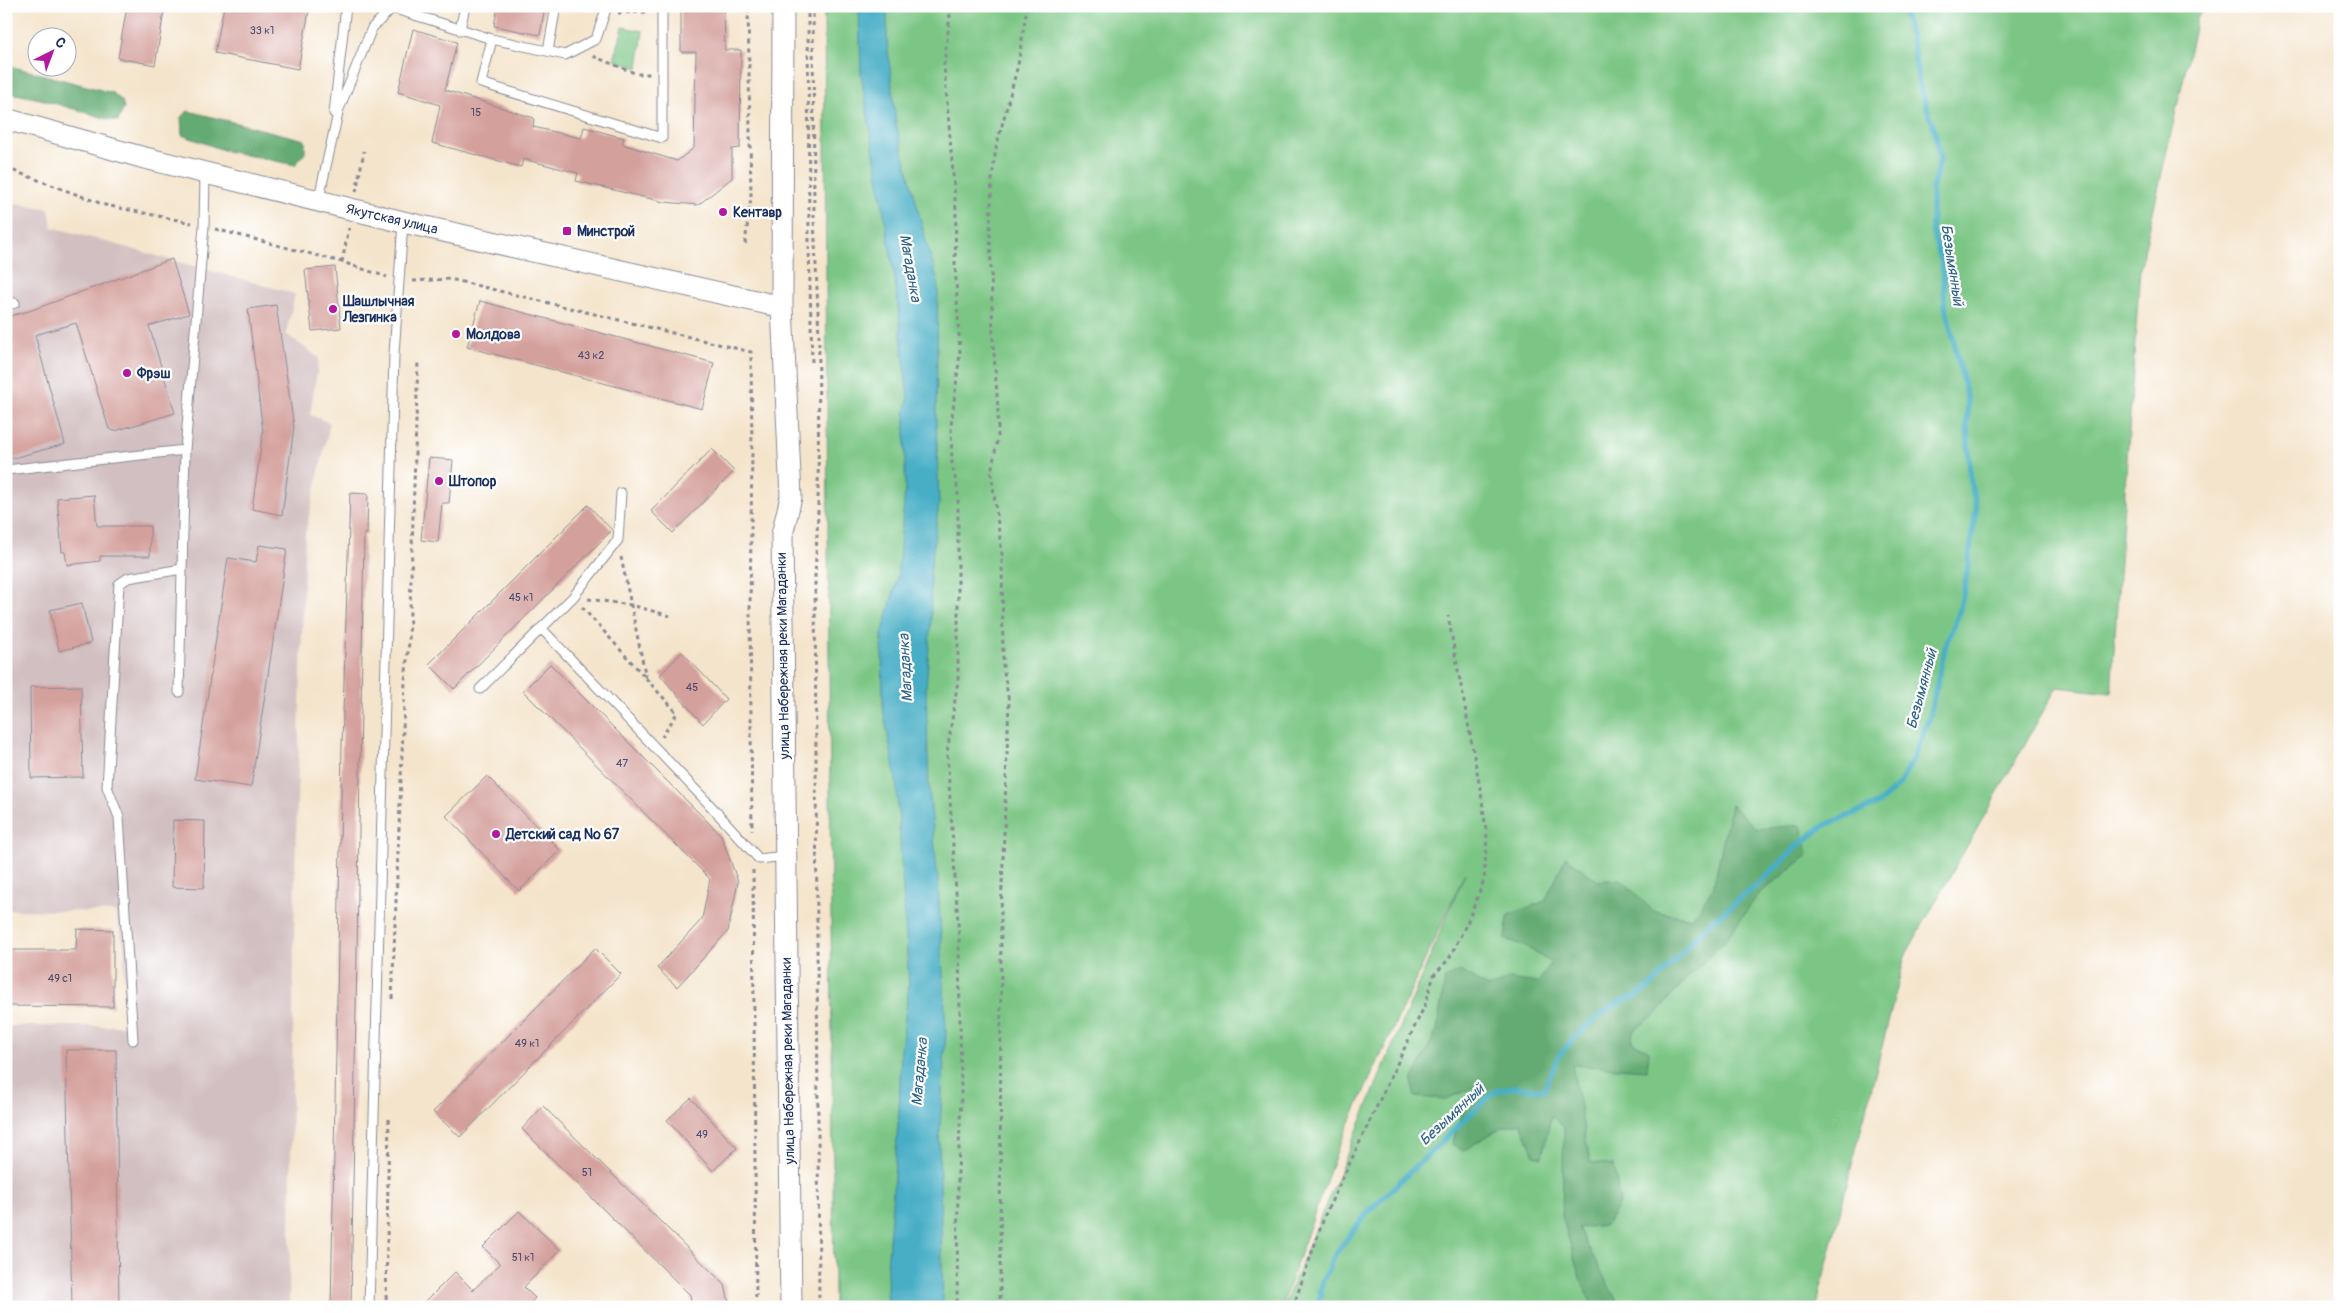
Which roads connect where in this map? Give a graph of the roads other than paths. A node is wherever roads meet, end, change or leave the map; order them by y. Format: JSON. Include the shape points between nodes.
{"nodes":[{"id":1,"x":346,"y":6,"type":"edge"},
{"id":2,"x":465,"y":6,"type":"edge"},
{"id":3,"x":556,"y":6,"type":"edge"},
{"id":4,"x":783,"y":6,"type":"edge"},
{"id":5,"x":662,"y":9,"type":"edge"},
{"id":6,"x":408,"y":10,"type":"edge"},
{"id":7,"x":606,"y":10,"type":"edge"},
{"id":8,"x":460,"y":30,"type":"junction"},
{"id":9,"x":492,"y":39,"type":"junction"},
{"id":10,"x":548,"y":52,"type":"junction"},
{"id":11,"x":6,"y":119,"type":"edge"},
{"id":12,"x":331,"y":143,"type":"junction"},
{"id":13,"x":205,"y":173,"type":"junction"},
{"id":14,"x":318,"y":202,"type":"junction"},
{"id":15,"x":403,"y":222,"type":"junction"},
{"id":16,"x":782,"y":307,"type":"junction"},
{"id":17,"x":185,"y":450,"type":"junction"},
{"id":18,"x":6,"y":470,"type":"edge"},
{"id":19,"x":621,"y":493,"type":"dead end"},
{"id":20,"x":182,"y":569,"type":"junction"},
{"id":21,"x":541,"y":628,"type":"junction"},
{"id":22,"x":480,"y":689,"type":"dead end"},
{"id":23,"x":179,"y":692,"type":"dead end"},
{"id":24,"x":785,"y":856,"type":"junction"},
{"id":25,"x":133,"y":1040,"type":"dead end"},
{"id":26,"x":368,"y":1307,"type":"edge"},
{"id":27,"x":791,"y":1307,"type":"edge"}],
"edges":[{"from":1,"to":12,"type":"lane"},
{"from":2,"to":8,"type":"lane"},
{"from":3,"to":10,"type":"lane"},
{"from":4,"to":16,"type":"street","name":"улица Набережная реки Магаданки"},
{"from":5,"to":9,"type":"lane","via":[[662,138],[481,83]]},
{"from":6,"to":8,"type":"lane"},
{"from":6,"to":12,"type":"lane","via":[[392,8],[372,28],[339,109]]},
{"from":7,"to":10,"type":"lane","via":[[596,39],[565,55]]},
{"from":8,"to":9,"type":"lane"},
{"from":9,"to":10,"type":"lane"},
{"from":11,"to":13,"type":"street","name":"Якутская улица"},
{"from":12,"to":14,"type":"lane"},
{"from":13,"to":14,"type":"street","name":"Якутская улица"},
{"from":13,"to":17,"type":"lane","via":[[204,226]]},
{"from":14,"to":15,"type":"street","name":"Якутская улица"},
{"from":15,"to":16,"type":"street","name":"Якутская улица"},
{"from":15,"to":26,"type":"lane","via":[[394,354]]},
{"from":16,"to":24,"type":"street","name":"улица Набережная реки Магаданки","via":[[791,497],[782,534]]},
{"from":17,"to":18,"type":"lane"},
{"from":17,"to":20,"type":"lane"},
{"from":19,"to":21,"type":"lane","via":[[618,540],[573,597]]},
{"from":20,"to":23,"type":"lane"},
{"from":20,"to":25,"type":"lane","via":[[128,578],[119,584],[107,787],[119,817]]},
{"from":21,"to":22,"type":"lane"},
{"from":21,"to":24,"type":"lane","via":[[759,859]]},
{"from":24,"to":27,"type":"street","name":"улица Набережная реки Магаданки"}]}
